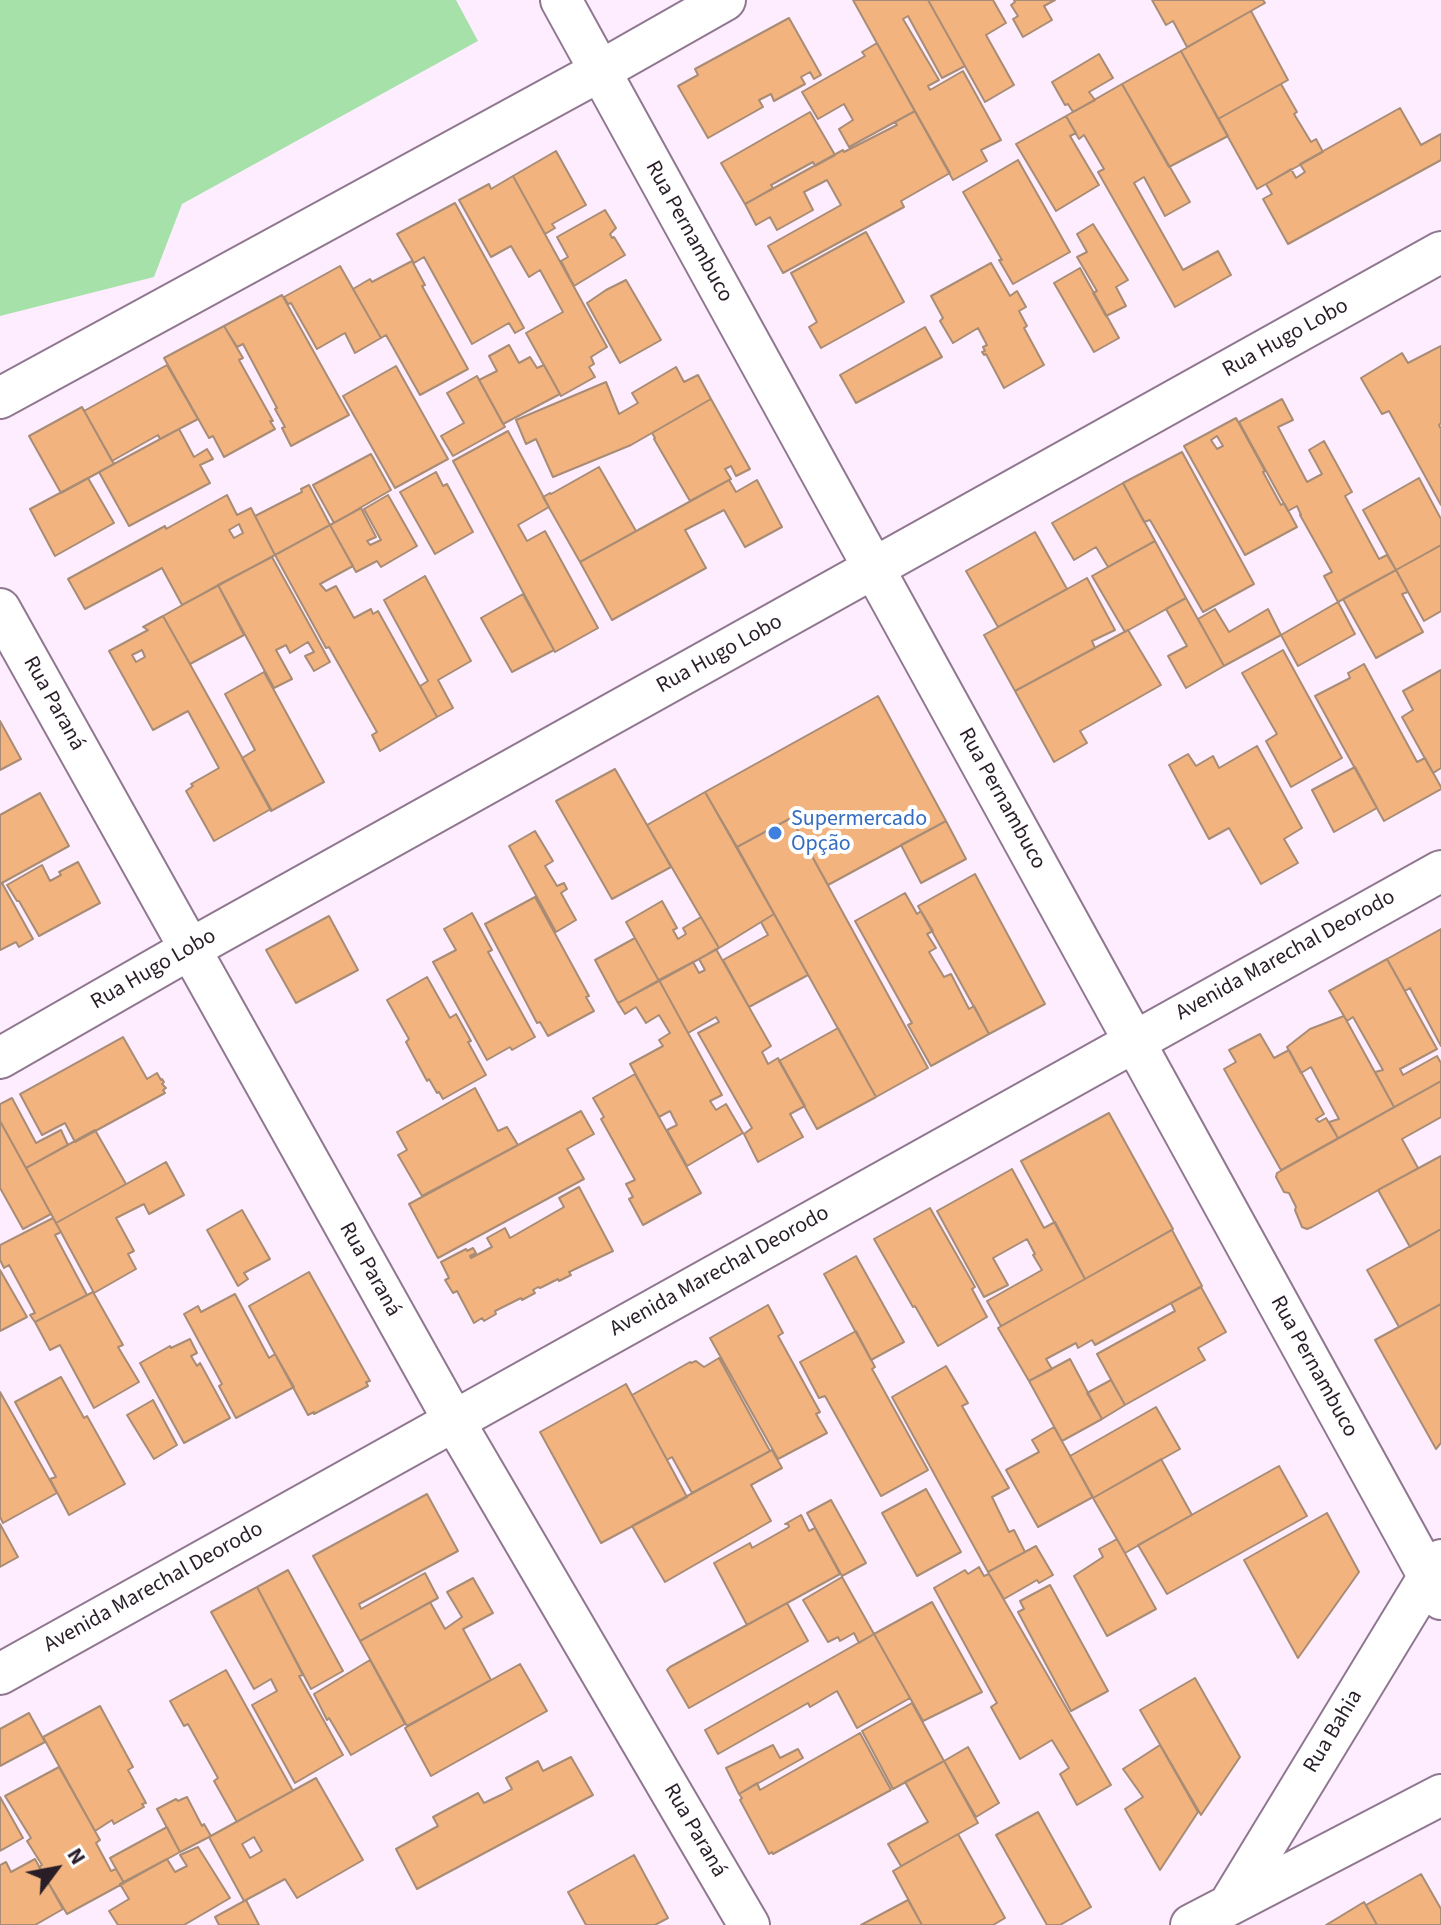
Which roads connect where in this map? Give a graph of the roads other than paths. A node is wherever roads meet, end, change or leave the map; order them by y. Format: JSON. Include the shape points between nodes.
{"nodes":[{"id":1,"x":561,"y":0,"type":"edge"},
{"id":2,"x":725,"y":0,"type":"edge"},
{"id":3,"x":600,"y":71,"type":"junction"},
{"id":4,"x":1441,"y":252,"type":"edge"},
{"id":5,"x":0,"y":398,"type":"edge"},
{"id":6,"x":874,"y":569,"type":"junction"},
{"id":7,"x":0,"y":609,"type":"edge"},
{"id":8,"x":1441,"y":871,"type":"edge"},
{"id":9,"x":190,"y":949,"type":"junction"},
{"id":10,"x":1134,"y":1041,"type":"junction"},
{"id":11,"x":0,"y":1058,"type":"edge"},
{"id":12,"x":454,"y":1421,"type":"junction"},
{"id":13,"x":1437,"y":1578,"type":"edge"},
{"id":14,"x":0,"y":1674,"type":"edge"},
{"id":15,"x":1441,"y":1795,"type":"edge"},
{"id":16,"x":1229,"y":1905,"type":"junction"},
{"id":17,"x":749,"y":1925,"type":"edge"},
{"id":18,"x":1191,"y":1925,"type":"edge"}],
"edges":[{"from":1,"to":3,"type":"street","name":"Rua Pernambuco"},
{"from":2,"to":3,"type":"street"},
{"from":3,"to":5,"type":"street"},
{"from":3,"to":6,"type":"street","name":"Rua Pernambuco"},
{"from":4,"to":6,"type":"street","name":"Rua Hugo Lobo"},
{"from":6,"to":9,"type":"street","name":"Rua Hugo Lobo"},
{"from":6,"to":10,"type":"street","name":"Rua Pernambuco"},
{"from":7,"to":9,"type":"street","name":"Rua Paraná"},
{"from":8,"to":10,"type":"street","name":"Avenida Marechal Deorodo"},
{"from":9,"to":11,"type":"street","name":"Rua Hugo Lobo"},
{"from":9,"to":12,"type":"street","name":"Rua Paraná"},
{"from":10,"to":12,"type":"street","name":"Avenida Marechal Deorodo"},
{"from":10,"to":13,"type":"street","name":"Rua Pernambuco"},
{"from":12,"to":14,"type":"street","name":"Avenida Marechal Deorodo"},
{"from":12,"to":17,"type":"street","name":"Rua Paraná"},
{"from":13,"to":16,"type":"street","name":"Rua Bahia"},
{"from":15,"to":16,"type":"street"},
{"from":16,"to":18,"type":"street"}]}
